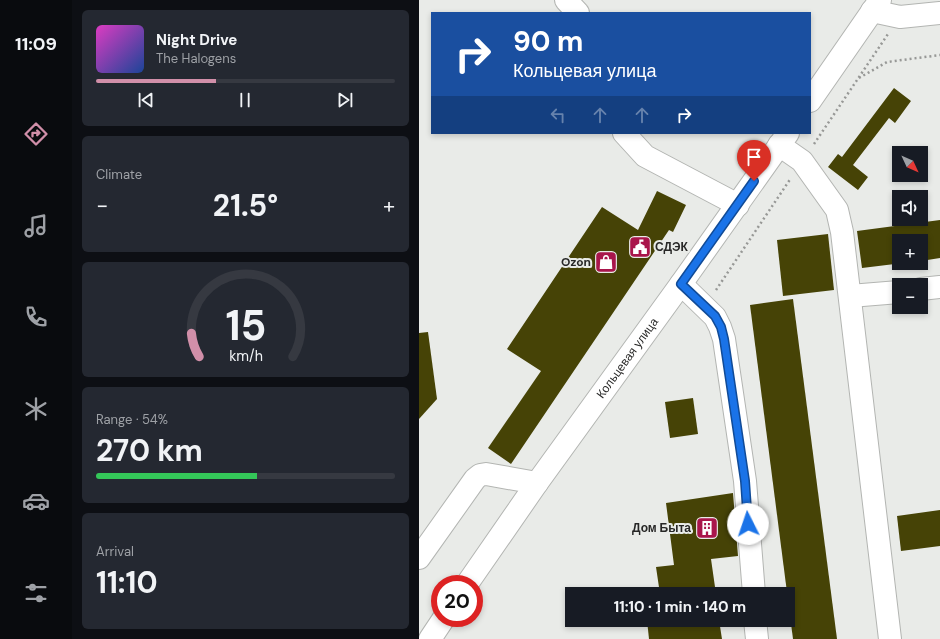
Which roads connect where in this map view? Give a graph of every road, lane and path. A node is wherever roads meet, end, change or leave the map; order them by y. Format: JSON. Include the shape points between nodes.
{"nodes":[{"id":1,"x":566,"y":0,"type":"edge"},
{"id":2,"x":876,"y":5,"type":"edge"},
{"id":3,"x":577,"y":12,"type":"edge"},
{"id":4,"x":940,"y":13,"type":"edge"},
{"id":5,"x":940,"y":55,"type":"edge"},
{"id":6,"x":858,"y":78,"type":"dead end"},
{"id":7,"x":811,"y":99,"type":"edge"},
{"id":8,"x":625,"y":134,"type":"edge"},
{"id":9,"x":784,"y":139,"type":"edge"},
{"id":10,"x":737,"y":204,"type":"junction"},
{"id":11,"x":681,"y":284,"type":"junction"},
{"id":12,"x":940,"y":288,"type":"edge"},
{"id":13,"x":928,"y":289,"type":"edge"},
{"id":14,"x":892,"y":293,"type":"edge"},
{"id":15,"x":850,"y":296,"type":"junction"},
{"id":16,"x":537,"y":483,"type":"junction"},
{"id":17,"x":419,"y":558,"type":"edge"},
{"id":18,"x":473,"y":575,"type":"edge"},
{"id":19,"x":753,"y":587,"type":"edge"},
{"id":20,"x":438,"y":627,"type":"edge"},
{"id":21,"x":756,"y":627,"type":"edge"},
{"id":22,"x":430,"y":639,"type":"edge"},
{"id":23,"x":757,"y":639,"type":"edge"},
{"id":24,"x":890,"y":639,"type":"edge"}],
"edges":[{"from":1,"to":3,"type":"street"},
{"from":2,"to":4,"type":"street","via":[[900,17]]},
{"from":2,"to":7,"type":"street"},
{"from":5,"to":6,"type":"path","via":[[887,62]]},
{"from":8,"to":10,"type":"street","via":[[645,156]]},
{"from":9,"to":10,"type":"street","name":"Кольцевая улица"},
{"from":9,"to":15,"type":"street","via":[[837,210]]},
{"from":10,"to":11,"type":"street","name":"Кольцевая улица"},
{"from":11,"to":16,"type":"street","name":"Кольцевая улица"},
{"from":11,"to":19,"type":"street","via":[[715,316],[724,339],[745,481]]},
{"from":12,"to":13,"type":"street"},
{"from":14,"to":15,"type":"street"},
{"from":15,"to":24,"type":"street"},
{"from":16,"to":17,"type":"street","via":[[486,474],[475,479]]},
{"from":16,"to":18,"type":"street","name":"Кольцевая улица"},
{"from":20,"to":22,"type":"street"},
{"from":21,"to":23,"type":"street"}]}
